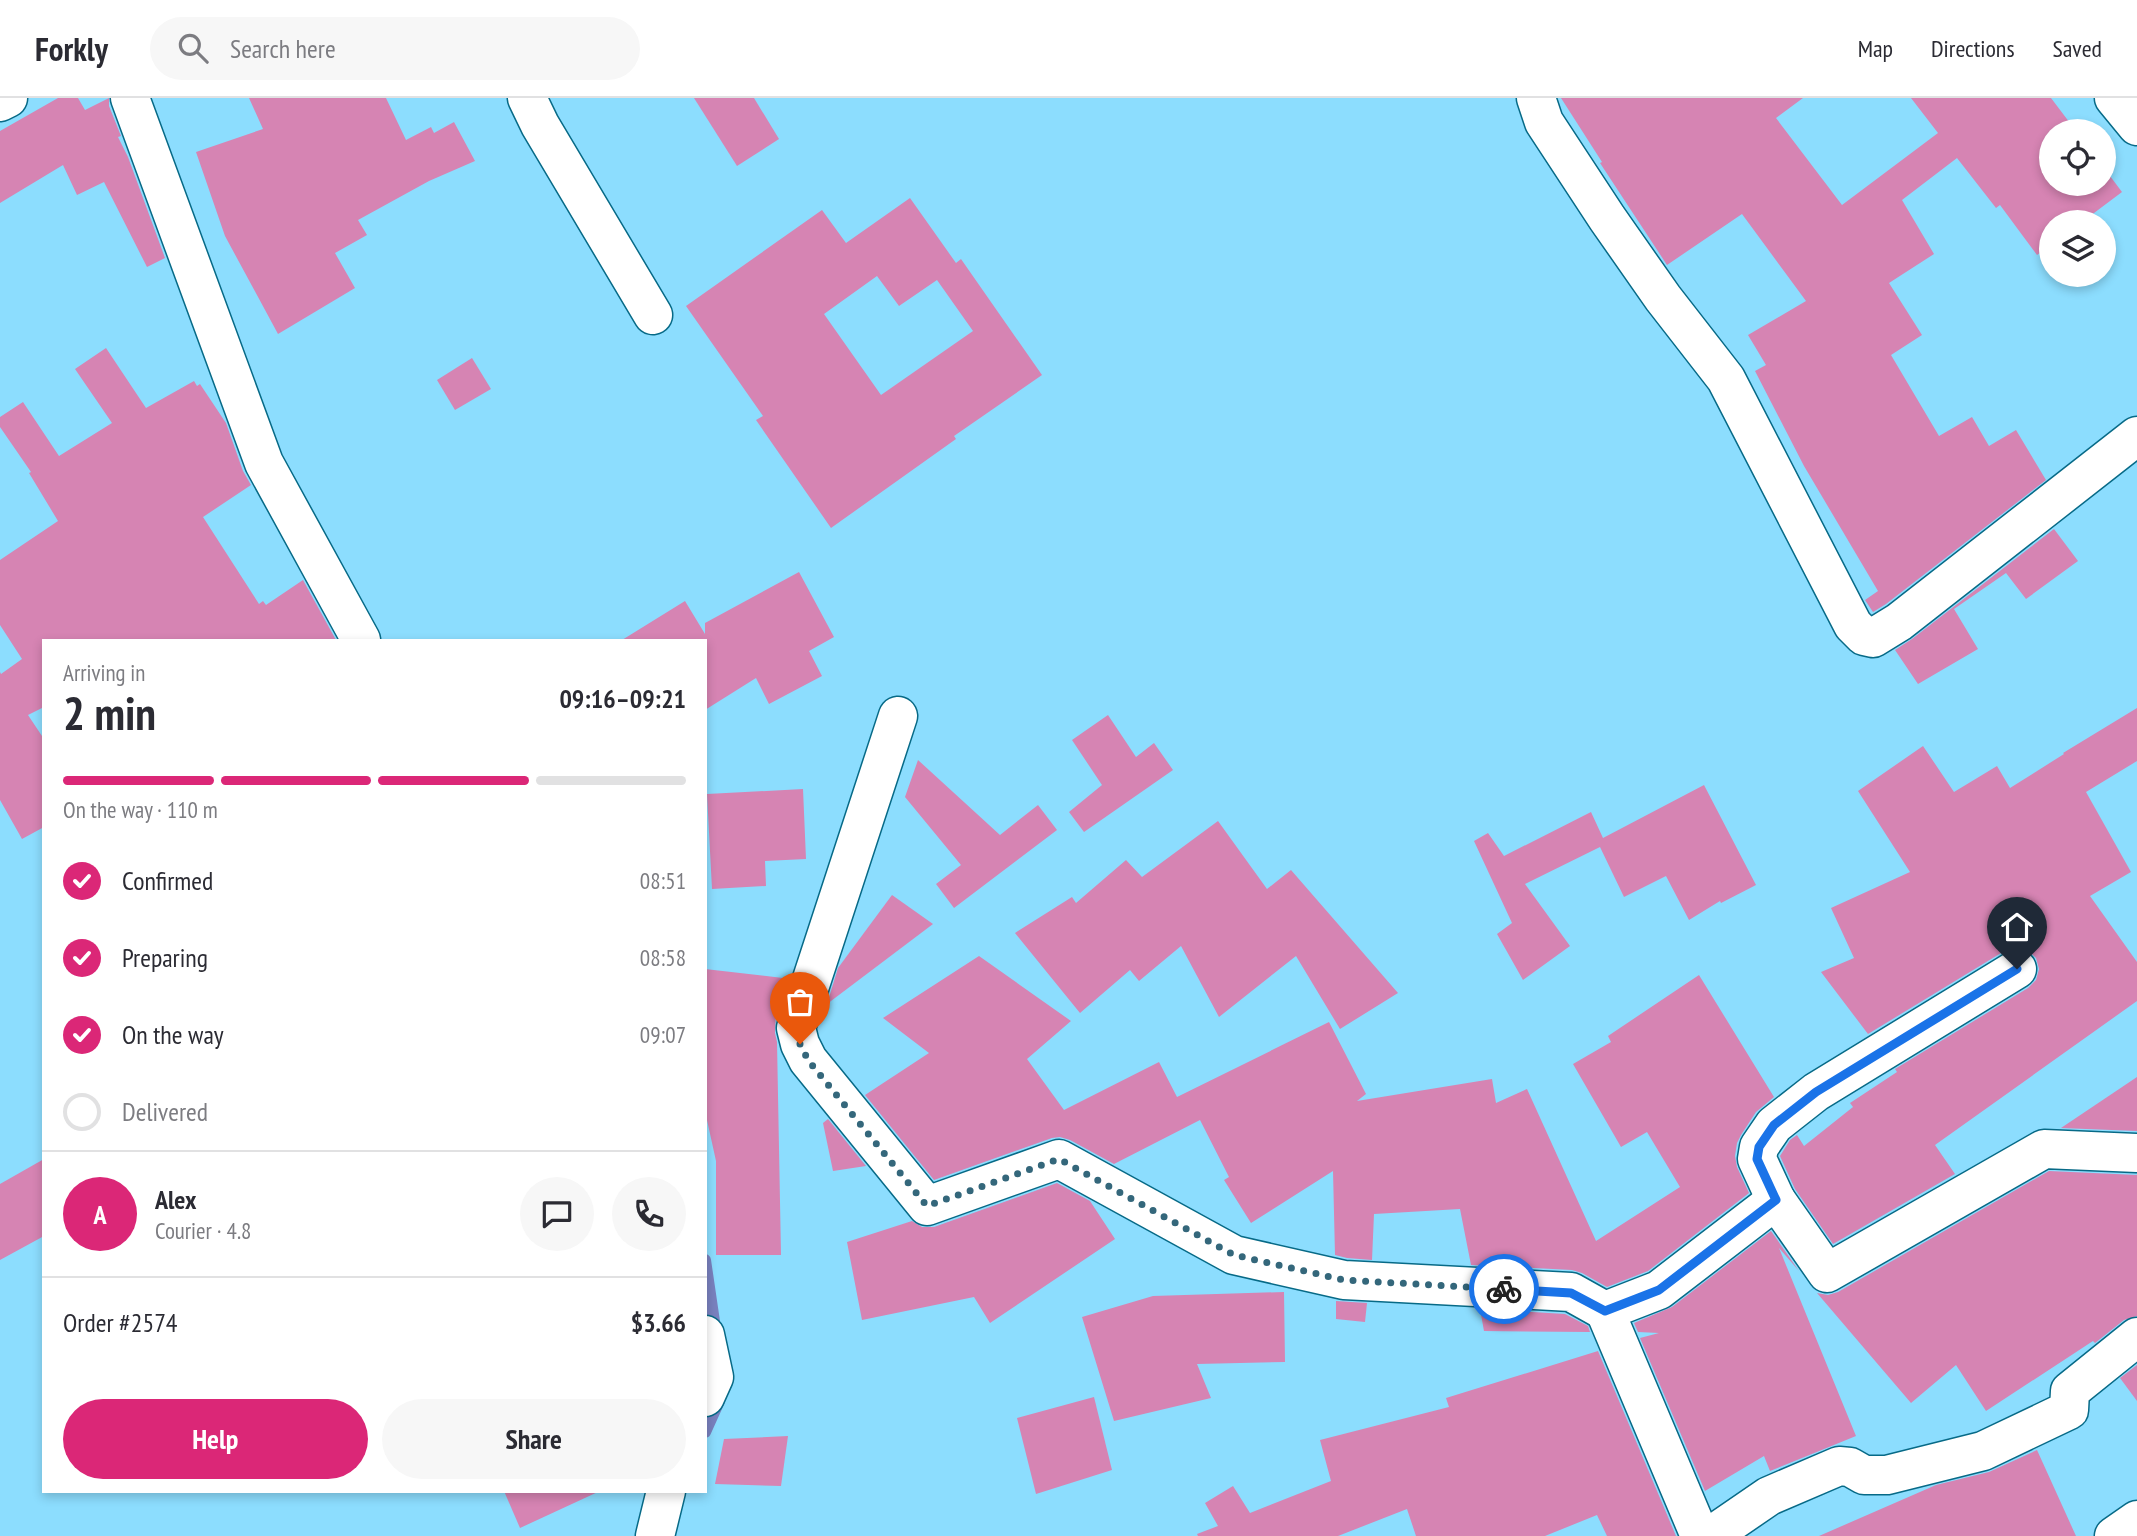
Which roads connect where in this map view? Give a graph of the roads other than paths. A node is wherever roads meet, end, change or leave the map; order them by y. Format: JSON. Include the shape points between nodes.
{"nodes":[{"id":1,"x":8,"y":98,"type":"edge"},
{"id":2,"x":130,"y":98,"type":"edge"},
{"id":3,"x":527,"y":98,"type":"edge"},
{"id":4,"x":1536,"y":98,"type":"edge"},
{"id":5,"x":2114,"y":98,"type":"edge"},
{"id":6,"x":0,"y":102,"type":"edge"},
{"id":7,"x":2137,"y":126,"type":"edge"},
{"id":8,"x":653,"y":315,"type":"dead end"},
{"id":9,"x":2137,"y":436,"type":"edge"},
{"id":10,"x":360,"y":639,"type":"edge"},
{"id":11,"x":898,"y":716,"type":"dead end"},
{"id":12,"x":2017,"y":969,"type":"dead end"},
{"id":13,"x":2137,"y":1153,"type":"edge"},
{"id":14,"x":1776,"y":1200,"type":"junction"},
{"id":15,"x":1605,"y":1311,"type":"junction"},
{"id":16,"x":2137,"y":1336,"type":"edge"},
{"id":17,"x":707,"y":1344,"type":"edge"},
{"id":18,"x":707,"y":1393,"type":"edge"},
{"id":19,"x":666,"y":1493,"type":"edge"},
{"id":20,"x":2137,"y":1520,"type":"edge"},
{"id":21,"x":655,"y":1536,"type":"edge"},
{"id":22,"x":1700,"y":1536,"type":"edge"},
{"id":23,"x":1713,"y":1536,"type":"edge"},
{"id":24,"x":2114,"y":1536,"type":"edge"}],
"edges":[{"from":1,"to":6,"type":"street"},
{"from":2,"to":10,"type":"street","via":[[264,463]]},
{"from":3,"to":8,"type":"street"},
{"from":4,"to":9,"type":"street","via":[[1544,122],[1607,218],[1726,379],[1853,625],[1864,636],[1873,638],[1899,622]]},
{"from":5,"to":7,"type":"street"},
{"from":11,"to":15,"type":"street","via":[[796,1028],[808,1060],[927,1206],[1059,1159],[1234,1255],[1344,1280],[1571,1293]]},
{"from":12,"to":14,"type":"street","via":[[1816,1092],[1774,1125],[1759,1147],[1757,1159]]},
{"from":13,"to":14,"type":"street","via":[[2044,1149],[1827,1273]]},
{"from":14,"to":15,"type":"street","via":[[1659,1290]]},
{"from":15,"to":22,"type":"street"},
{"from":16,"to":23,"type":"street","via":[[2070,1391],[2070,1410],[1983,1451],[1887,1475],[1864,1475],[1839,1466],[1769,1496]]},
{"from":17,"to":18,"type":"street","via":[[714,1377]]},
{"from":19,"to":21,"type":"street"},
{"from":20,"to":24,"type":"street"}]}
